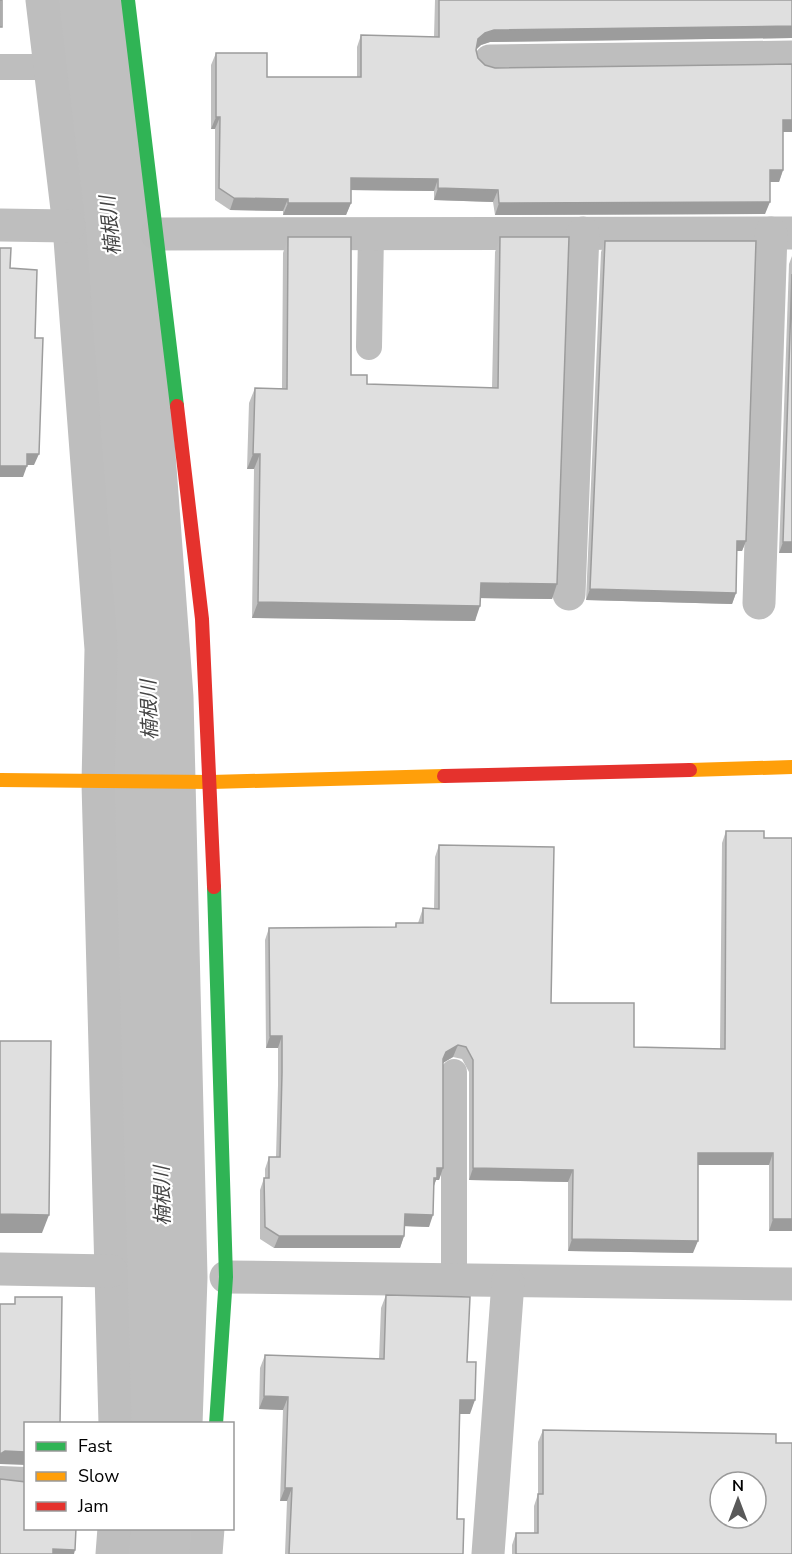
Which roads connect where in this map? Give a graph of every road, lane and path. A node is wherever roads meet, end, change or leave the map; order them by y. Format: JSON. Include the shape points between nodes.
{"nodes":[{"id":1,"x":42,"y":0,"type":"edge"},
{"id":2,"x":128,"y":0,"type":"edge"},
{"id":3,"x":792,"y":57,"type":"edge"},
{"id":4,"x":490,"y":61,"type":"dead end"},
{"id":5,"x":0,"y":67,"type":"edge"},
{"id":6,"x":51,"y":68,"type":"junction"},
{"id":7,"x":0,"y":225,"type":"edge"},
{"id":8,"x":69,"y":226,"type":"junction"},
{"id":9,"x":583,"y":233,"type":"junction"},
{"id":10,"x":782,"y":233,"type":"edge"},
{"id":11,"x":157,"y":234,"type":"junction"},
{"id":12,"x":371,"y":234,"type":"junction"},
{"id":13,"x":369,"y":347,"type":"dead end"},
{"id":14,"x":569,"y":594,"type":"dead end"},
{"id":15,"x":759,"y":603,"type":"dead end"},
{"id":16,"x":792,"y":767,"type":"edge"},
{"id":17,"x":0,"y":780,"type":"edge"},
{"id":18,"x":211,"y":782,"type":"junction"},
{"id":19,"x":98,"y":783,"type":"junction"},
{"id":20,"x":454,"y":1072,"type":"dead end"},
{"id":21,"x":0,"y":1269,"type":"edge"},
{"id":22,"x":111,"y":1271,"type":"junction"},
{"id":23,"x":226,"y":1278,"type":"junction"},
{"id":24,"x":454,"y":1281,"type":"junction"},
{"id":25,"x":508,"y":1282,"type":"junction"},
{"id":26,"x":792,"y":1284,"type":"edge"},
{"id":27,"x":115,"y":1422,"type":"edge"},
{"id":28,"x":216,"y":1422,"type":"edge"},
{"id":29,"x":0,"y":1479,"type":"edge"},
{"id":30,"x":24,"y":1480,"type":"edge"},
{"id":31,"x":114,"y":1530,"type":"edge"},
{"id":32,"x":208,"y":1530,"type":"edge"},
{"id":33,"x":112,"y":1554,"type":"edge"},
{"id":34,"x":206,"y":1554,"type":"edge"},
{"id":35,"x":488,"y":1554,"type":"edge"}],
"edges":[{"from":1,"to":6,"type":"street"},
{"from":2,"to":11,"type":"street"},
{"from":3,"to":4,"type":"street"},
{"from":5,"to":6,"type":"lane"},
{"from":6,"to":8,"type":"street"},
{"from":7,"to":8,"type":"street"},
{"from":8,"to":19,"type":"street","via":[[101,649]]},
{"from":9,"to":10,"type":"street"},
{"from":9,"to":12,"type":"street"},
{"from":9,"to":14,"type":"street"},
{"from":10,"to":15,"type":"street"},
{"from":11,"to":12,"type":"street"},
{"from":11,"to":18,"type":"street","via":[[202,619]]},
{"from":12,"to":13,"type":"lane"},
{"from":16,"to":18,"type":"street"},
{"from":17,"to":19,"type":"street"},
{"from":18,"to":19,"type":"street"},
{"from":18,"to":23,"type":"street"},
{"from":19,"to":22,"type":"street"},
{"from":20,"to":24,"type":"lane"},
{"from":21,"to":22,"type":"street"},
{"from":22,"to":27,"type":"street"},
{"from":23,"to":24,"type":"street"},
{"from":23,"to":28,"type":"street"},
{"from":24,"to":25,"type":"street"},
{"from":25,"to":26,"type":"street"},
{"from":25,"to":35,"type":"street"},
{"from":29,"to":30,"type":"lane"},
{"from":31,"to":33,"type":"street"},
{"from":32,"to":34,"type":"street"}]}
